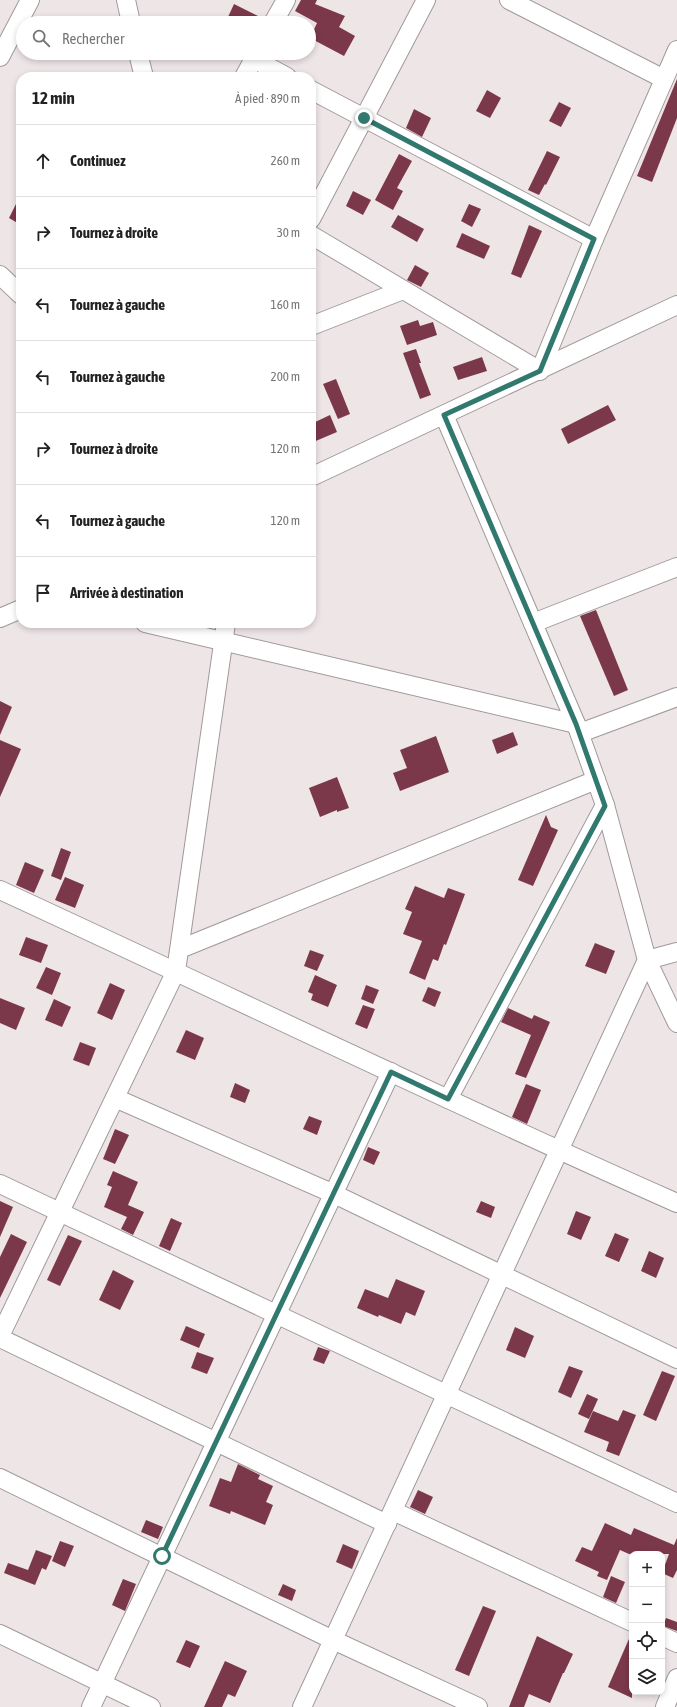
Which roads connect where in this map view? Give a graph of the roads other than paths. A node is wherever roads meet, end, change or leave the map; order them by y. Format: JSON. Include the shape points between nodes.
{"nodes":[{"id":1,"x":30,"y":0,"type":"edge"},
{"id":2,"x":126,"y":0,"type":"edge"},
{"id":3,"x":286,"y":0,"type":"edge"},
{"id":4,"x":426,"y":0,"type":"edge"},
{"id":5,"x":508,"y":0,"type":"edge"},
{"id":6,"x":22,"y":16,"type":"edge"},
{"id":7,"x":129,"y":16,"type":"edge"},
{"id":8,"x":277,"y":16,"type":"edge"},
{"id":9,"x":16,"y":27,"type":"edge"},
{"id":10,"x":677,"y":50,"type":"edge"},
{"id":11,"x":0,"y":57,"type":"edge"},
{"id":12,"x":140,"y":60,"type":"edge"},
{"id":13,"x":253,"y":60,"type":"edge"},
{"id":14,"x":261,"y":60,"type":"edge"},
{"id":15,"x":143,"y":72,"type":"edge"},
{"id":16,"x":247,"y":72,"type":"edge"},
{"id":17,"x":279,"y":72,"type":"edge"},
{"id":18,"x":664,"y":80,"type":"junction"},
{"id":19,"x":316,"y":93,"type":"edge"},
{"id":20,"x":364,"y":118,"type":"junction"},
{"id":21,"x":316,"y":209,"type":"edge"},
{"id":22,"x":316,"y":238,"type":"edge"},
{"id":23,"x":594,"y":239,"type":"junction"},
{"id":24,"x":0,"y":275,"type":"edge"},
{"id":25,"x":16,"y":290,"type":"edge"},
{"id":26,"x":403,"y":290,"type":"junction"},
{"id":27,"x":677,"y":306,"type":"edge"},
{"id":28,"x":316,"y":324,"type":"edge"},
{"id":29,"x":540,"y":371,"type":"junction"},
{"id":30,"x":444,"y":415,"type":"junction"},
{"id":31,"x":316,"y":475,"type":"edge"},
{"id":32,"x":677,"y":567,"type":"edge"},
{"id":33,"x":16,"y":612,"type":"edge"},
{"id":34,"x":1,"y":620,"type":"edge"},
{"id":35,"x":533,"y":623,"type":"junction"},
{"id":36,"x":167,"y":628,"type":"edge"},
{"id":37,"x":225,"y":628,"type":"edge"},
{"id":38,"x":223,"y":641,"type":"junction"},
{"id":39,"x":677,"y":697,"type":"edge"},
{"id":40,"x":578,"y":729,"type":"junction"},
{"id":41,"x":596,"y":780,"type":"junction"},
{"id":42,"x":605,"y":806,"type":"junction"},
{"id":43,"x":0,"y":890,"type":"edge"},
{"id":44,"x":180,"y":948,"type":"junction"},
{"id":45,"x":677,"y":952,"type":"edge"},
{"id":46,"x":647,"y":960,"type":"junction"},
{"id":47,"x":176,"y":971,"type":"junction"},
{"id":48,"x":677,"y":1023,"type":"edge"},
{"id":49,"x":391,"y":1072,"type":"junction"},
{"id":50,"x":115,"y":1098,"type":"junction"},
{"id":51,"x":448,"y":1099,"type":"junction"},
{"id":52,"x":559,"y":1151,"type":"junction"},
{"id":53,"x":0,"y":1184,"type":"edge"},
{"id":54,"x":334,"y":1194,"type":"junction"},
{"id":55,"x":677,"y":1203,"type":"edge"},
{"id":56,"x":60,"y":1212,"type":"junction"},
{"id":57,"x":502,"y":1275,"type":"junction"},
{"id":58,"x":277,"y":1314,"type":"junction"},
{"id":59,"x":0,"y":1337,"type":"edge"},
{"id":60,"x":677,"y":1359,"type":"edge"},
{"id":61,"x":446,"y":1395,"type":"junction"},
{"id":62,"x":216,"y":1442,"type":"junction"},
{"id":63,"x":0,"y":1478,"type":"edge"},
{"id":64,"x":677,"y":1503,"type":"edge"},
{"id":65,"x":390,"y":1517,"type":"junction"},
{"id":66,"x":162,"y":1556,"type":"junction"},
{"id":67,"x":629,"y":1621,"type":"edge"},
{"id":68,"x":0,"y":1634,"type":"edge"},
{"id":69,"x":665,"y":1637,"type":"edge"},
{"id":70,"x":333,"y":1640,"type":"junction"},
{"id":71,"x":677,"y":1643,"type":"edge"},
{"id":72,"x":677,"y":1678,"type":"edge"},
{"id":73,"x":102,"y":1683,"type":"junction"},
{"id":74,"x":90,"y":1707,"type":"edge"},
{"id":75,"x":152,"y":1707,"type":"edge"},
{"id":76,"x":302,"y":1707,"type":"edge"},
{"id":77,"x":478,"y":1707,"type":"edge"},
{"id":78,"x":665,"y":1707,"type":"edge"}],
"edges":[{"from":1,"to":6,"type":"street"},
{"from":2,"to":7,"type":"street"},
{"from":3,"to":8,"type":"street"},
{"from":4,"to":20,"type":"street"},
{"from":5,"to":18,"type":"street"},
{"from":9,"to":11,"type":"street"},
{"from":10,"to":18,"type":"street"},
{"from":12,"to":15,"type":"street"},
{"from":13,"to":16,"type":"street"},
{"from":14,"to":17,"type":"street"},
{"from":18,"to":23,"type":"street"},
{"from":19,"to":20,"type":"street"},
{"from":20,"to":21,"type":"street"},
{"from":20,"to":23,"type":"street"},
{"from":22,"to":26,"type":"street"},
{"from":23,"to":29,"type":"street"},
{"from":24,"to":25,"type":"street"},
{"from":26,"to":28,"type":"street"},
{"from":26,"to":29,"type":"street"},
{"from":27,"to":29,"type":"street"},
{"from":29,"to":30,"type":"street"},
{"from":30,"to":31,"type":"street"},
{"from":30,"to":35,"type":"street"},
{"from":32,"to":35,"type":"street"},
{"from":33,"to":34,"type":"street"},
{"from":35,"to":40,"type":"street"},
{"from":36,"to":38,"type":"street"},
{"from":37,"to":38,"type":"street"},
{"from":38,"to":40,"type":"street"},
{"from":38,"to":44,"type":"street"},
{"from":39,"to":40,"type":"street"},
{"from":40,"to":41,"type":"street"},
{"from":41,"to":42,"type":"street"},
{"from":41,"to":44,"type":"street"},
{"from":42,"to":46,"type":"street"},
{"from":42,"to":51,"type":"street"},
{"from":43,"to":47,"type":"street"},
{"from":44,"to":47,"type":"street"},
{"from":45,"to":46,"type":"street"},
{"from":46,"to":48,"type":"street"},
{"from":46,"to":52,"type":"street"},
{"from":47,"to":49,"type":"street"},
{"from":47,"to":50,"type":"street"},
{"from":49,"to":51,"type":"street"},
{"from":49,"to":54,"type":"street"},
{"from":50,"to":54,"type":"street"},
{"from":50,"to":56,"type":"street"},
{"from":51,"to":52,"type":"street"},
{"from":52,"to":55,"type":"street"},
{"from":52,"to":57,"type":"street"},
{"from":53,"to":56,"type":"street"},
{"from":54,"to":57,"type":"street"},
{"from":54,"to":58,"type":"street"},
{"from":56,"to":58,"type":"street"},
{"from":56,"to":59,"type":"street"},
{"from":57,"to":60,"type":"street"},
{"from":57,"to":61,"type":"street"},
{"from":58,"to":61,"type":"street"},
{"from":58,"to":62,"type":"street"},
{"from":59,"to":62,"type":"street"},
{"from":61,"to":64,"type":"street"},
{"from":61,"to":65,"type":"street"},
{"from":62,"to":65,"type":"street"},
{"from":62,"to":66,"type":"street"},
{"from":63,"to":66,"type":"street"},
{"from":65,"to":67,"type":"street"},
{"from":65,"to":70,"type":"street"},
{"from":66,"to":70,"type":"street"},
{"from":66,"to":73,"type":"street"},
{"from":68,"to":73,"type":"street"},
{"from":69,"to":71,"type":"street"},
{"from":70,"to":76,"type":"street"},
{"from":70,"to":77,"type":"street"},
{"from":72,"to":78,"type":"street"},
{"from":73,"to":74,"type":"street"},
{"from":73,"to":75,"type":"street"}]}
